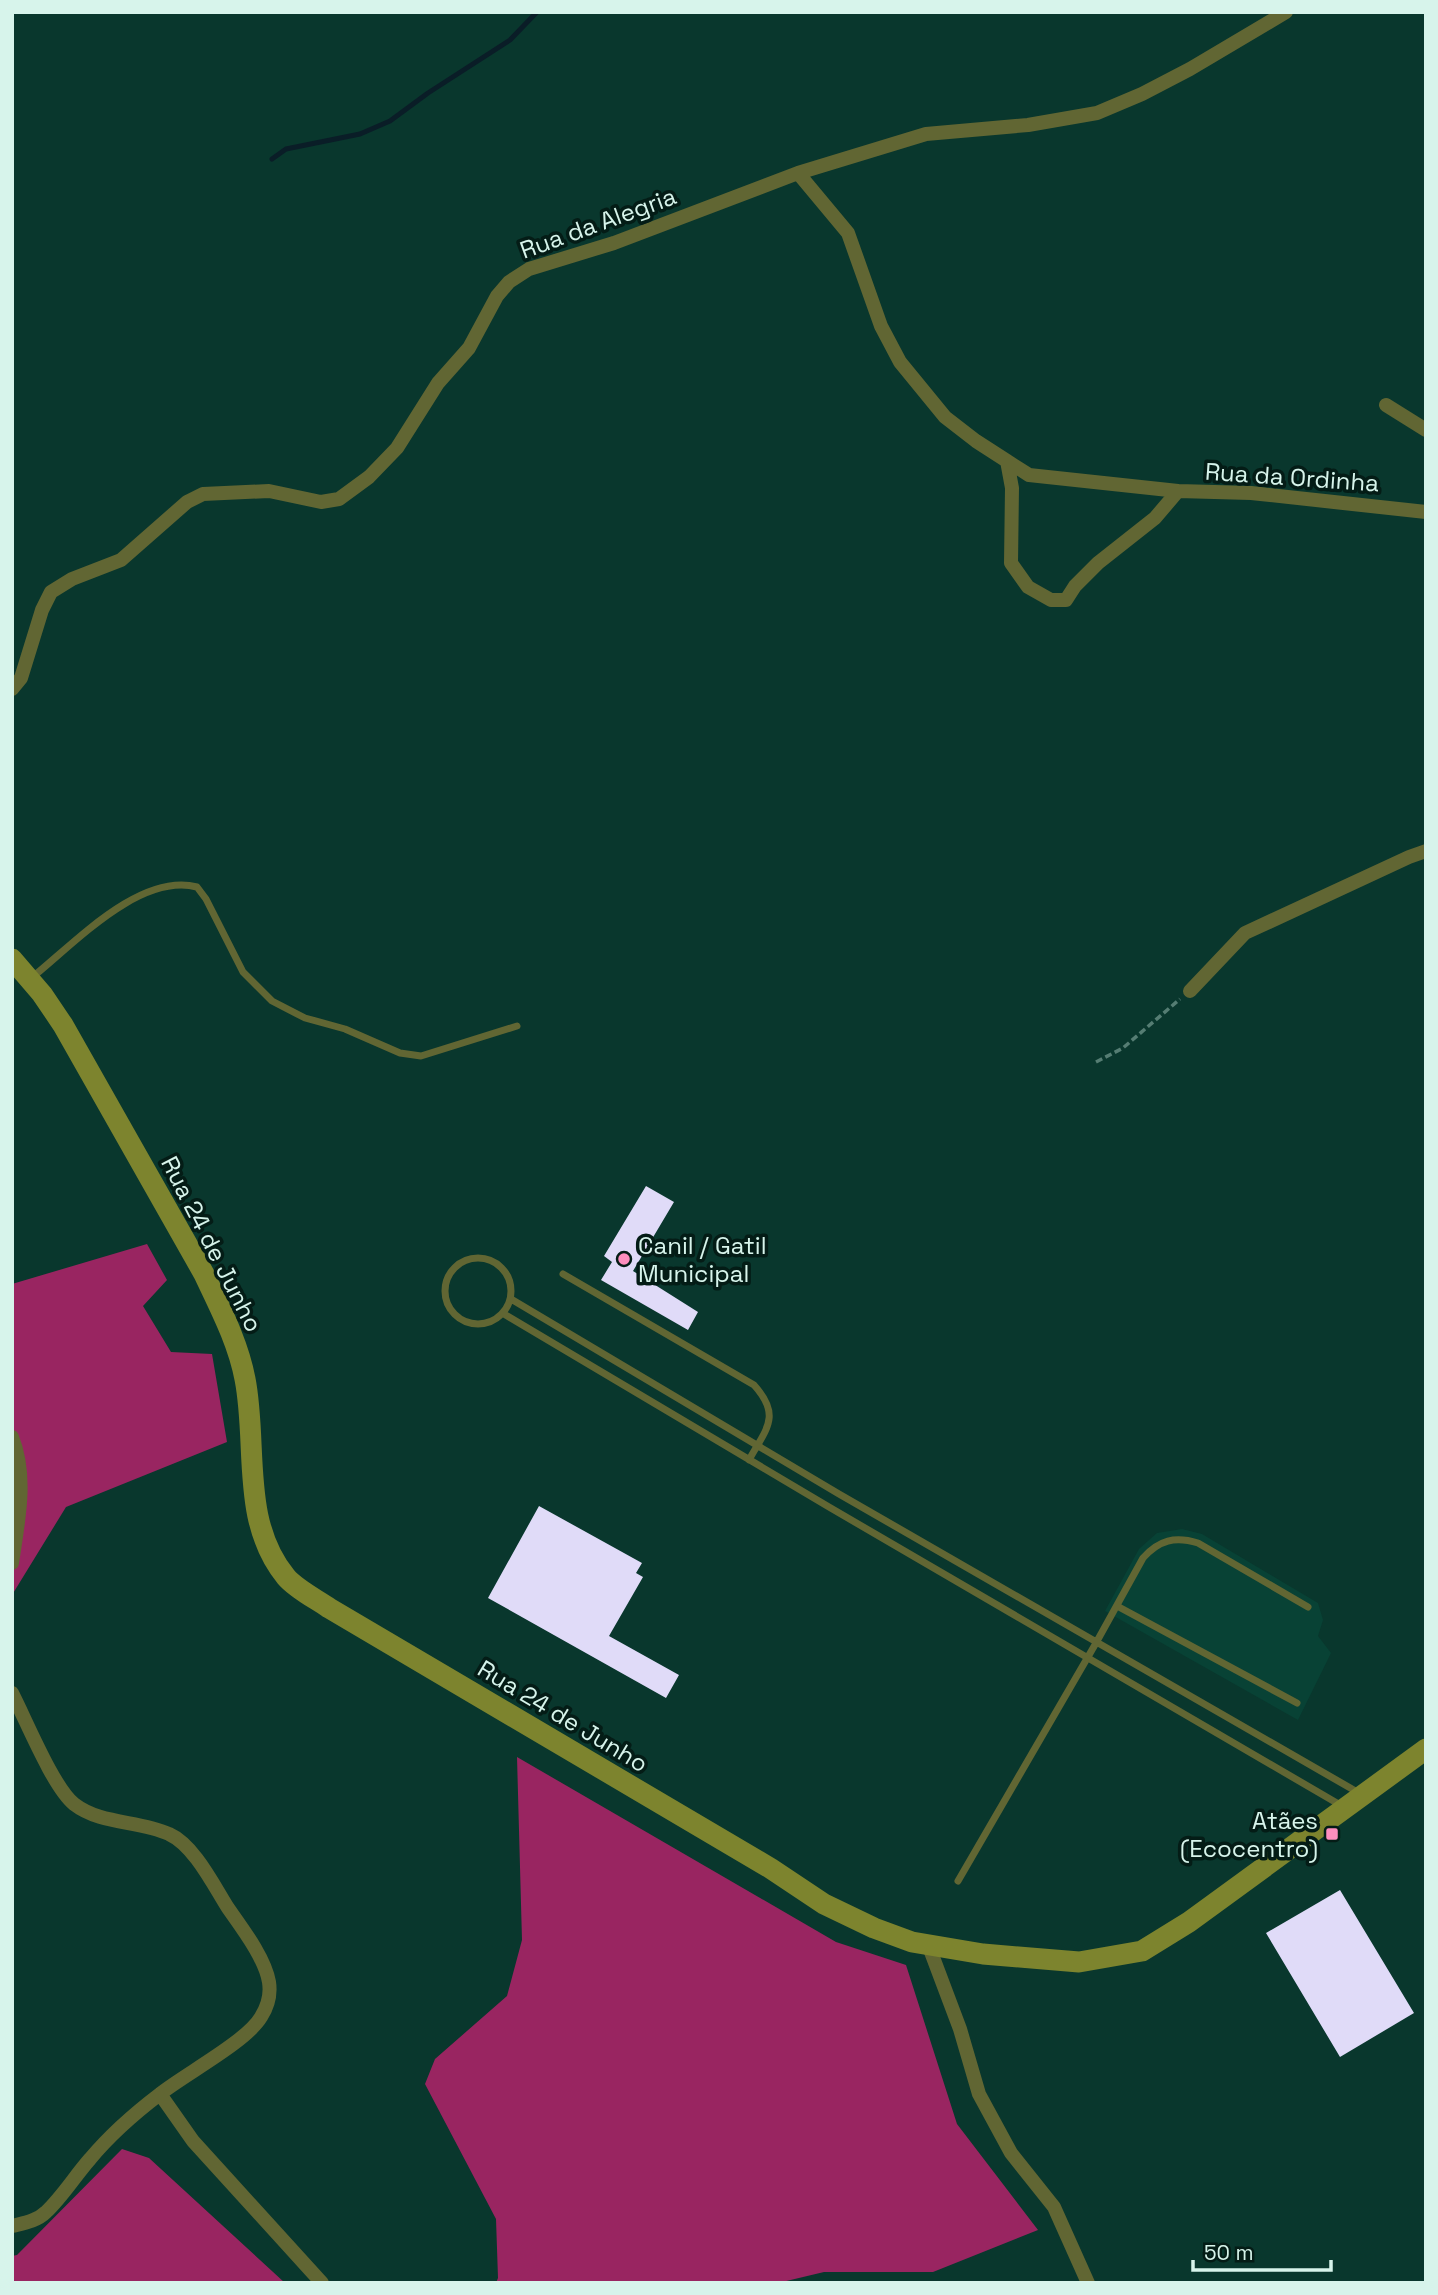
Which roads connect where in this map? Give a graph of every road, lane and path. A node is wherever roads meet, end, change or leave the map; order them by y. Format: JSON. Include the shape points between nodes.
{"nodes":[{"id":1,"x":1286,"y":12,"type":"edge"},
{"id":2,"x":798,"y":173,"type":"junction"},
{"id":3,"x":1386,"y":405,"type":"dead end"},
{"id":4,"x":1426,"y":429,"type":"edge"},
{"id":5,"x":1007,"y":461,"type":"junction"},
{"id":6,"x":1178,"y":491,"type":"junction"},
{"id":7,"x":1426,"y":512,"type":"edge"},
{"id":8,"x":12,"y":689,"type":"edge"},
{"id":9,"x":1426,"y":851,"type":"edge"},
{"id":10,"x":12,"y":959,"type":"edge"},
{"id":11,"x":30,"y":979,"type":"junction"},
{"id":12,"x":1190,"y":991,"type":"joint"},
{"id":13,"x":517,"y":1026,"type":"dead end"},
{"id":14,"x":1096,"y":1062,"type":"dead end"},
{"id":15,"x":563,"y":1274,"type":"dead end"},
{"id":16,"x":511,"y":1299,"type":"junction"},
{"id":17,"x":504,"y":1314,"type":"junction"},
{"id":18,"x":12,"y":1437,"type":"edge"},
{"id":19,"x":758,"y":1445,"type":"junction"},
{"id":20,"x":750,"y":1460,"type":"junction"},
{"id":21,"x":12,"y":1563,"type":"edge"},
{"id":22,"x":1116,"y":1606,"type":"junction"},
{"id":23,"x":1308,"y":1607,"type":"dead end"},
{"id":24,"x":1096,"y":1643,"type":"junction"},
{"id":25,"x":1087,"y":1658,"type":"junction"},
{"id":26,"x":12,"y":1693,"type":"edge"},
{"id":27,"x":1297,"y":1703,"type":"dead end"},
{"id":28,"x":1426,"y":1749,"type":"edge"},
{"id":29,"x":1354,"y":1801,"type":"junction"},
{"id":30,"x":958,"y":1881,"type":"dead end"},
{"id":31,"x":928,"y":1944,"type":"junction"},
{"id":32,"x":160,"y":2094,"type":"junction"},
{"id":33,"x":12,"y":2226,"type":"edge"},
{"id":34,"x":322,"y":2283,"type":"edge"},
{"id":35,"x":1088,"y":2283,"type":"edge"}],
"edges":[{"from":1,"to":2,"type":"street","name":"Rua da Alegria","via":[[1189,69],[1097,113],[1028,125],[926,134]]},
{"from":2,"to":5,"type":"street","via":[[848,233],[881,326],[901,362],[945,417]]},
{"from":2,"to":8,"type":"street","name":"Rua da Alegria","via":[[529,270],[509,282],[469,348],[438,383],[397,448],[369,477],[339,499],[321,502],[269,491],[202,494],[187,502],[121,560],[51,592],[22,678]]},
{"from":3,"to":4,"type":"street"},
{"from":5,"to":6,"type":"street","via":[[1029,475]]},
{"from":5,"to":6,"type":"street","name":"Rua da Ordinha","via":[[1012,488],[1011,563],[1028,587],[1051,600],[1066,600],[1098,563],[1155,518]]},
{"from":6,"to":7,"type":"street","name":"Rua da Ordinha","via":[[1251,493]]},
{"from":9,"to":12,"type":"street","via":[[1245,933]]},
{"from":10,"to":11,"type":"main road","name":"Rua 24 de Junho"},
{"from":11,"to":13,"type":"lane","via":[[85,931],[129,901],[182,883],[197,887],[206,899],[243,972],[272,1002],[305,1018],[345,1029],[400,1053],[421,1056]]},
{"from":11,"to":31,"type":"main road","name":"Rua 24 de Junho","via":[[63,1024],[222,1312],[245,1379],[256,1509],[266,1544],[286,1578],[824,1903],[874,1928]]},
{"from":12,"to":14,"type":"path","via":[[1123,1048]]},
{"from":15,"to":19,"type":"lane","via":[[754,1385],[768,1400],[770,1411],[770,1423]]},
{"from":16,"to":17,"type":"lane"},
{"from":16,"to":17,"type":"lane","via":[[512,1287],[502,1267],[481,1258],[459,1264],[446,1282],[447,1304],[462,1321],[484,1325]]},
{"from":16,"to":19,"type":"lane"},
{"from":17,"to":20,"type":"lane"},
{"from":18,"to":21,"type":"street","via":[[20,1478]]},
{"from":19,"to":20,"type":"lane"},
{"from":19,"to":24,"type":"lane"},
{"from":20,"to":25,"type":"lane"},
{"from":22,"to":23,"type":"lane","via":[[1152,1548],[1167,1540],[1185,1539]]},
{"from":22,"to":24,"type":"lane"},
{"from":22,"to":27,"type":"lane"},
{"from":24,"to":25,"type":"lane"},
{"from":24,"to":29,"type":"lane"},
{"from":25,"to":29,"type":"lane"},
{"from":25,"to":30,"type":"lane"},
{"from":26,"to":32,"type":"street","via":[[71,1802],[100,1817],[172,1835],[194,1855],[242,1928],[269,1981],[269,2001],[260,2020]]},
{"from":28,"to":29,"type":"main road","name":"Rua 24 de Junho"},
{"from":29,"to":31,"type":"main road","name":"Rua 24 de Junho","via":[[1142,1951],[1079,1962]]},
{"from":31,"to":35,"type":"street","via":[[979,2094],[1011,2153],[1054,2207]]},
{"from":32,"to":33,"type":"street","via":[[92,2157],[45,2214]]},
{"from":32,"to":34,"type":"street","via":[[193,2141]]}]}
